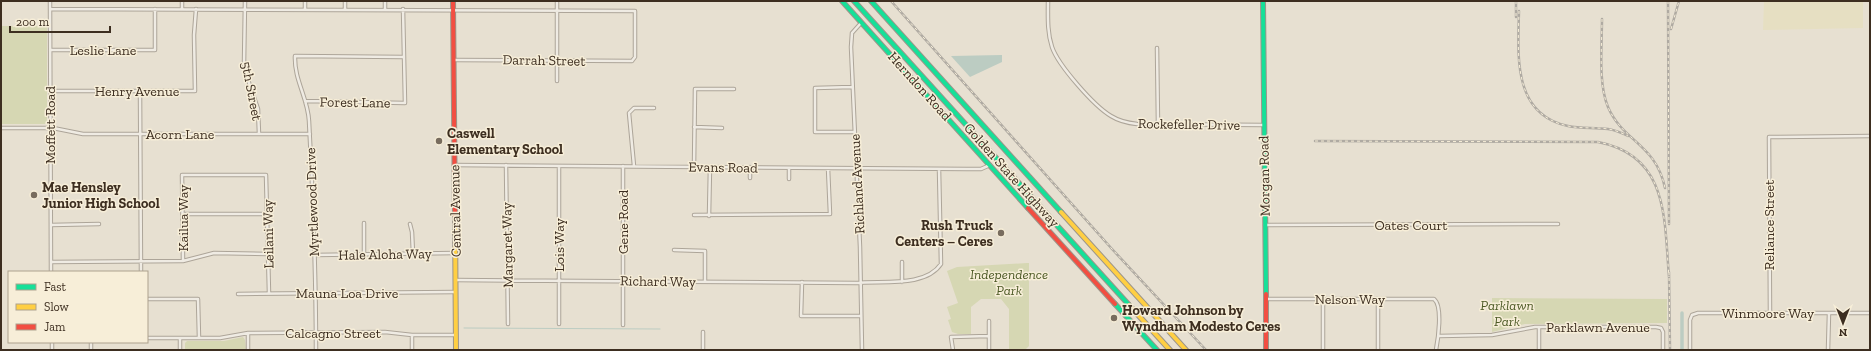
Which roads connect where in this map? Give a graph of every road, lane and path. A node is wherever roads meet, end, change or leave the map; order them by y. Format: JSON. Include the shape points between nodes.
{"nodes":[{"id":1,"x":50,"y":1,"type":"edge"},
{"id":2,"x":182,"y":1,"type":"edge"},
{"id":3,"x":245,"y":1,"type":"edge"},
{"id":4,"x":305,"y":1,"type":"edge"},
{"id":5,"x":345,"y":1,"type":"edge"},
{"id":6,"x":385,"y":1,"type":"edge"},
{"id":7,"x":453,"y":1,"type":"edge"},
{"id":8,"x":557,"y":1,"type":"edge"},
{"id":9,"x":842,"y":1,"type":"edge"},
{"id":10,"x":854,"y":1,"type":"edge"},
{"id":11,"x":871,"y":1,"type":"edge"},
{"id":12,"x":1048,"y":1,"type":"edge"},
{"id":13,"x":1262,"y":1,"type":"edge"},
{"id":14,"x":50,"y":9,"type":"junction"},
{"id":15,"x":155,"y":9,"type":"junction"},
{"id":16,"x":182,"y":9,"type":"junction"},
{"id":17,"x":196,"y":9,"type":"junction"},
{"id":18,"x":245,"y":9,"type":"junction"},
{"id":19,"x":305,"y":9,"type":"junction"},
{"id":20,"x":345,"y":9,"type":"junction"},
{"id":21,"x":385,"y":9,"type":"junction"},
{"id":22,"x":403,"y":9,"type":"junction"},
{"id":23,"x":454,"y":9,"type":"junction"},
{"id":24,"x":557,"y":10,"type":"junction"},
{"id":25,"x":862,"y":22,"type":"junction"},
{"id":26,"x":1157,"y":48,"type":"dead end"},
{"id":27,"x":50,"y":50,"type":"junction"},
{"id":28,"x":404,"y":57,"type":"junction"},
{"id":29,"x":454,"y":60,"type":"junction"},
{"id":30,"x":557,"y":60,"type":"junction"},
{"id":31,"x":557,"y":81,"type":"dead end"},
{"id":32,"x":852,"y":87,"type":"junction"},
{"id":33,"x":734,"y":89,"type":"dead end"},
{"id":34,"x":50,"y":91,"type":"junction"},
{"id":35,"x":140,"y":91,"type":"junction"},
{"id":36,"x":305,"y":101,"type":"junction"},
{"id":37,"x":654,"y":108,"type":"dead end"},
{"id":38,"x":1158,"y":124,"type":"junction"},
{"id":39,"x":1263,"y":125,"type":"junction"},
{"id":40,"x":694,"y":127,"type":"junction"},
{"id":41,"x":1,"y":128,"type":"edge"},
{"id":42,"x":50,"y":128,"type":"junction"},
{"id":43,"x":722,"y":128,"type":"dead end"},
{"id":44,"x":854,"y":132,"type":"junction"},
{"id":45,"x":140,"y":134,"type":"junction"},
{"id":46,"x":259,"y":134,"type":"junction"},
{"id":47,"x":310,"y":134,"type":"junction"},
{"id":48,"x":1870,"y":136,"type":"edge"},
{"id":49,"x":454,"y":165,"type":"junction"},
{"id":50,"x":506,"y":165,"type":"junction"},
{"id":51,"x":991,"y":165,"type":"junction"},
{"id":52,"x":559,"y":166,"type":"junction"},
{"id":53,"x":623,"y":166,"type":"junction"},
{"id":54,"x":634,"y":166,"type":"junction"},
{"id":55,"x":694,"y":167,"type":"junction"},
{"id":56,"x":710,"y":167,"type":"junction"},
{"id":57,"x":750,"y":167,"type":"junction"},
{"id":58,"x":789,"y":168,"type":"junction"},
{"id":59,"x":828,"y":168,"type":"junction"},
{"id":60,"x":856,"y":168,"type":"junction"},
{"id":61,"x":939,"y":169,"type":"junction"},
{"id":62,"x":182,"y":175,"type":"joint"},
{"id":63,"x":750,"y":178,"type":"dead end"},
{"id":64,"x":789,"y":179,"type":"dead end"},
{"id":65,"x":183,"y":214,"type":"junction"},
{"id":66,"x":268,"y":214,"type":"junction"},
{"id":67,"x":694,"y":215,"type":"dead end"},
{"id":68,"x":709,"y":216,"type":"junction"},
{"id":69,"x":364,"y":223,"type":"dead end"},
{"id":70,"x":99,"y":224,"type":"dead end"},
{"id":71,"x":410,"y":224,"type":"dead end"},
{"id":72,"x":1558,"y":224,"type":"dead end"},
{"id":73,"x":51,"y":225,"type":"junction"},
{"id":74,"x":1265,"y":225,"type":"junction"},
{"id":75,"x":674,"y":250,"type":"dead end"},
{"id":76,"x":455,"y":253,"type":"junction"},
{"id":77,"x":268,"y":254,"type":"junction"},
{"id":78,"x":364,"y":254,"type":"junction"},
{"id":79,"x":412,"y":254,"type":"junction"},
{"id":80,"x":315,"y":255,"type":"junction"},
{"id":81,"x":141,"y":261,"type":"junction"},
{"id":82,"x":183,"y":261,"type":"junction"},
{"id":83,"x":51,"y":262,"type":"junction"},
{"id":84,"x":902,"y":262,"type":"dead end"},
{"id":85,"x":51,"y":271,"type":"edge"},
{"id":86,"x":141,"y":271,"type":"edge"},
{"id":87,"x":456,"y":280,"type":"junction"},
{"id":88,"x":507,"y":281,"type":"junction"},
{"id":89,"x":559,"y":281,"type":"junction"},
{"id":90,"x":623,"y":281,"type":"junction"},
{"id":91,"x":705,"y":282,"type":"junction"},
{"id":92,"x":802,"y":282,"type":"junction"},
{"id":93,"x":861,"y":282,"type":"junction"},
{"id":94,"x":902,"y":282,"type":"junction"},
{"id":95,"x":456,"y":292,"type":"junction"},
{"id":96,"x":268,"y":293,"type":"junction"},
{"id":97,"x":316,"y":293,"type":"junction"},
{"id":98,"x":238,"y":294,"type":"dead end"},
{"id":99,"x":148,"y":299,"type":"edge"},
{"id":100,"x":1266,"y":299,"type":"junction"},
{"id":101,"x":1323,"y":299,"type":"junction"},
{"id":102,"x":1378,"y":299,"type":"junction"},
{"id":103,"x":1770,"y":313,"type":"junction"},
{"id":104,"x":1829,"y":313,"type":"junction"},
{"id":105,"x":1870,"y":313,"type":"edge"},
{"id":106,"x":861,"y":316,"type":"junction"},
{"id":107,"x":990,"y":321,"type":"dead end"},
{"id":108,"x":508,"y":324,"type":"dead end"},
{"id":109,"x":559,"y":324,"type":"dead end"},
{"id":110,"x":623,"y":325,"type":"dead end"},
{"id":111,"x":1539,"y":326,"type":"junction"},
{"id":112,"x":703,"y":332,"type":"dead end"},
{"id":113,"x":248,"y":333,"type":"junction"},
{"id":114,"x":316,"y":333,"type":"junction"},
{"id":115,"x":412,"y":335,"type":"junction"},
{"id":116,"x":455,"y":335,"type":"junction"},
{"id":117,"x":989,"y":336,"type":"junction"},
{"id":118,"x":1439,"y":336,"type":"junction"},
{"id":119,"x":148,"y":338,"type":"edge"},
{"id":120,"x":180,"y":338,"type":"junction"},
{"id":121,"x":199,"y":338,"type":"junction"},
{"id":122,"x":180,"y":350,"type":"edge"},
{"id":123,"x":248,"y":350,"type":"edge"},
{"id":124,"x":316,"y":350,"type":"edge"},
{"id":125,"x":412,"y":350,"type":"edge"},
{"id":126,"x":456,"y":350,"type":"edge"},
{"id":127,"x":703,"y":350,"type":"edge"},
{"id":128,"x":862,"y":350,"type":"edge"},
{"id":129,"x":953,"y":350,"type":"edge"},
{"id":130,"x":989,"y":350,"type":"edge"},
{"id":131,"x":1157,"y":350,"type":"edge"},
{"id":132,"x":1170,"y":350,"type":"edge"},
{"id":133,"x":1187,"y":350,"type":"edge"},
{"id":134,"x":1266,"y":350,"type":"edge"},
{"id":135,"x":1324,"y":350,"type":"edge"},
{"id":136,"x":1378,"y":350,"type":"edge"},
{"id":137,"x":1436,"y":350,"type":"edge"},
{"id":138,"x":1539,"y":350,"type":"edge"},
{"id":139,"x":1664,"y":350,"type":"edge"},
{"id":140,"x":1690,"y":350,"type":"edge"},
{"id":141,"x":1828,"y":350,"type":"edge"}],
"edges":[{"from":1,"to":14,"type":"street","name":"Moffett Road"},
{"from":2,"to":16,"type":"street"},
{"from":3,"to":18,"type":"street","name":"5th Street"},
{"from":4,"to":19,"type":"street"},
{"from":5,"to":20,"type":"street"},
{"from":6,"to":21,"type":"street"},
{"from":7,"to":23,"type":"main road","name":"Central Avenue"},
{"from":8,"to":24,"type":"street"},
{"from":9,"to":25,"type":"main road","name":"Herndon Road"},
{"from":10,"to":132,"type":"main road","name":"Golden State Highway"},
{"from":11,"to":133,"type":"main road","name":"Golden State Highway"},
{"from":12,"to":38,"type":"street","name":"Rockefeller Drive","via":[[1051,43],[1064,68],[1099,107],[1112,116],[1130,123]]},
{"from":13,"to":39,"type":"main road","name":"Morgan Road"},
{"from":14,"to":15,"type":"street"},
{"from":14,"to":27,"type":"street","name":"Moffett Road"},
{"from":15,"to":16,"type":"street"},
{"from":15,"to":27,"type":"street","name":"Leslie Lane","via":[[155,50]]},
{"from":16,"to":17,"type":"street"},
{"from":17,"to":18,"type":"street"},
{"from":17,"to":35,"type":"street","name":"Henry Avenue","via":[[195,91]]},
{"from":18,"to":19,"type":"street"},
{"from":18,"to":46,"type":"street","name":"5th Street","via":[[244,64],[257,105]]},
{"from":19,"to":20,"type":"street"},
{"from":20,"to":21,"type":"street"},
{"from":21,"to":22,"type":"street"},
{"from":22,"to":23,"type":"street"},
{"from":22,"to":28,"type":"street"},
{"from":23,"to":24,"type":"street"},
{"from":23,"to":29,"type":"main road","name":"Central Avenue"},
{"from":24,"to":30,"type":"street"},
{"from":24,"to":30,"type":"street","name":"Darrah Street","via":[[635,11],[634,60]]},
{"from":25,"to":32,"type":"street","name":"Richland Avenue","via":[[853,31],[851,38]]},
{"from":25,"to":51,"type":"main road","name":"Herndon Road"},
{"from":26,"to":38,"type":"street"},
{"from":27,"to":34,"type":"street","name":"Moffett Road"},
{"from":28,"to":36,"type":"street","name":"Forest Lane","via":[[405,103]]},
{"from":28,"to":36,"type":"street","name":"Myrtlewood Drive","via":[[295,56],[297,80]]},
{"from":29,"to":30,"type":"street","name":"Darrah Street"},
{"from":29,"to":49,"type":"main road","name":"Central Avenue"},
{"from":30,"to":31,"type":"street"},
{"from":32,"to":44,"type":"street","name":"Richland Avenue"},
{"from":32,"to":44,"type":"street","via":[[815,88],[815,132]]},
{"from":33,"to":40,"type":"street","via":[[695,89]]},
{"from":34,"to":35,"type":"street","name":"Henry Avenue"},
{"from":34,"to":42,"type":"street","name":"Moffett Road"},
{"from":35,"to":45,"type":"street"},
{"from":36,"to":47,"type":"street","name":"Myrtlewood Drive"},
{"from":37,"to":54,"type":"street","via":[[634,108],[629,113]]},
{"from":38,"to":39,"type":"street","name":"Rockefeller Drive"},
{"from":39,"to":74,"type":"main road","name":"Morgan Road"},
{"from":40,"to":43,"type":"street"},
{"from":40,"to":55,"type":"street"},
{"from":41,"to":42,"type":"street","name":"Acorn Lane"},
{"from":42,"to":45,"type":"street","name":"Acorn Lane","via":[[83,134]]},
{"from":42,"to":73,"type":"street","name":"Moffett Road"},
{"from":44,"to":60,"type":"street","name":"Richland Avenue"},
{"from":45,"to":46,"type":"street","name":"Acorn Lane"},
{"from":45,"to":81,"type":"street"},
{"from":46,"to":47,"type":"street","name":"Acorn Lane"},
{"from":47,"to":80,"type":"street","name":"Myrtlewood Drive"},
{"from":48,"to":103,"type":"street","name":"Reliance Street","via":[[1769,137]]},
{"from":49,"to":50,"type":"street","name":"Evans Road"},
{"from":49,"to":76,"type":"main road","name":"Central Avenue"},
{"from":50,"to":52,"type":"street","name":"Evans Road"},
{"from":50,"to":88,"type":"street","name":"Margaret Way"},
{"from":51,"to":61,"type":"street","name":"Evans Road","via":[[981,169]]},
{"from":51,"to":131,"type":"main road","name":"Herndon Road"},
{"from":52,"to":53,"type":"street","name":"Evans Road"},
{"from":52,"to":89,"type":"street","name":"Lois Way"},
{"from":53,"to":54,"type":"street","name":"Evans Road"},
{"from":53,"to":90,"type":"street","name":"Gene Road"},
{"from":54,"to":55,"type":"street","name":"Evans Road"},
{"from":55,"to":56,"type":"street","name":"Evans Road"},
{"from":56,"to":57,"type":"street","name":"Evans Road"},
{"from":56,"to":68,"type":"street"},
{"from":57,"to":58,"type":"street","name":"Evans Road"},
{"from":57,"to":63,"type":"street"},
{"from":58,"to":59,"type":"street","name":"Evans Road"},
{"from":58,"to":64,"type":"street"},
{"from":59,"to":60,"type":"street","name":"Evans Road"},
{"from":59,"to":68,"type":"street","via":[[830,214]]},
{"from":60,"to":61,"type":"street","name":"Evans Road"},
{"from":60,"to":93,"type":"street","name":"Richland Avenue"},
{"from":61,"to":94,"type":"street","name":"Richard Way","via":[[941,264],[931,274]]},
{"from":62,"to":65,"type":"street","name":"Kailua Way"},
{"from":62,"to":66,"type":"street","name":"Leilani Way","via":[[266,175]]},
{"from":65,"to":66,"type":"street"},
{"from":65,"to":82,"type":"street","name":"Kailua Way"},
{"from":66,"to":77,"type":"street","name":"Leilani Way"},
{"from":67,"to":68,"type":"street"},
{"from":69,"to":78,"type":"street"},
{"from":70,"to":73,"type":"street"},
{"from":71,"to":79,"type":"street"},
{"from":72,"to":74,"type":"street","name":"Oates Court"},
{"from":73,"to":83,"type":"street","name":"Moffett Road"},
{"from":74,"to":100,"type":"main road","name":"Morgan Road"},
{"from":75,"to":91,"type":"street","via":[[705,251]]},
{"from":76,"to":79,"type":"street","name":"Hale Aloha Way"},
{"from":76,"to":87,"type":"main road","name":"Central Avenue"},
{"from":77,"to":82,"type":"street","via":[[214,253]]},
{"from":77,"to":96,"type":"street","name":"Leilani Way"},
{"from":78,"to":79,"type":"street","name":"Hale Aloha Way"},
{"from":78,"to":80,"type":"street","name":"Hale Aloha Way"},
{"from":80,"to":97,"type":"street","name":"Myrtlewood Drive"},
{"from":81,"to":82,"type":"street"},
{"from":81,"to":83,"type":"street"},
{"from":81,"to":86,"type":"street"},
{"from":83,"to":85,"type":"street","name":"Moffett Road"},
{"from":84,"to":94,"type":"street"},
{"from":87,"to":88,"type":"street","name":"Richard Way"},
{"from":87,"to":95,"type":"main road","name":"Central Avenue"},
{"from":88,"to":89,"type":"street","name":"Richard Way"},
{"from":88,"to":108,"type":"street","name":"Margaret Way"},
{"from":89,"to":90,"type":"street","name":"Richard Way"},
{"from":89,"to":109,"type":"street","name":"Lois Way"},
{"from":90,"to":91,"type":"street","name":"Richard Way"},
{"from":90,"to":110,"type":"street","name":"Gene Road"},
{"from":91,"to":92,"type":"street","name":"Richard Way"},
{"from":92,"to":93,"type":"street","name":"Richard Way"},
{"from":92,"to":106,"type":"street","via":[[801,316]]},
{"from":93,"to":94,"type":"street","name":"Richard Way"},
{"from":93,"to":106,"type":"street","name":"Richland Avenue"},
{"from":95,"to":97,"type":"street","name":"Mauna Loa Drive"},
{"from":95,"to":116,"type":"main road","name":"Central Avenue"},
{"from":96,"to":97,"type":"street","name":"Mauna Loa Drive"},
{"from":96,"to":98,"type":"street","name":"Mauna Loa Drive"},
{"from":97,"to":114,"type":"street","name":"Myrtlewood Drive"},
{"from":99,"to":121,"type":"street","via":[[198,299]]},
{"from":100,"to":101,"type":"street","name":"Nelson Way"},
{"from":100,"to":134,"type":"main road","name":"Morgan Road"},
{"from":101,"to":102,"type":"street","name":"Nelson Way"},
{"from":101,"to":135,"type":"street"},
{"from":102,"to":118,"type":"street","name":"Nelson Way","via":[[1434,299],[1438,307]]},
{"from":102,"to":136,"type":"street"},
{"from":103,"to":104,"type":"street","name":"Winmoore Way"},
{"from":103,"to":140,"type":"street","name":"Winmoore Way","via":[[1698,313],[1691,317]]},
{"from":104,"to":105,"type":"street","name":"Winmoore Way"},
{"from":104,"to":141,"type":"street"},
{"from":106,"to":128,"type":"street","name":"Richland Avenue"},
{"from":107,"to":117,"type":"street"},
{"from":111,"to":118,"type":"street","name":"Parklawn Avenue","via":[[1492,335]]},
{"from":111,"to":138,"type":"street"},
{"from":111,"to":139,"type":"street","name":"Parklawn Avenue","via":[[1656,327],[1661,328],[1663,332]]},
{"from":112,"to":127,"type":"street"},
{"from":113,"to":114,"type":"street","name":"Calcagno Street"},
{"from":113,"to":121,"type":"street","name":"Calcagno Street"},
{"from":113,"to":123,"type":"street"},
{"from":114,"to":115,"type":"street","name":"Calcagno Street","via":[[385,332]]},
{"from":114,"to":124,"type":"street","name":"Myrtlewood Drive"},
{"from":115,"to":116,"type":"street","name":"Calcagno Street"},
{"from":115,"to":125,"type":"street"},
{"from":116,"to":126,"type":"main road","name":"Central Avenue"},
{"from":117,"to":129,"type":"street","via":[[951,337]]},
{"from":117,"to":130,"type":"street"},
{"from":118,"to":137,"type":"street"},
{"from":119,"to":120,"type":"street"},
{"from":120,"to":121,"type":"street","name":"Calcagno Street"},
{"from":120,"to":122,"type":"street"}]}
